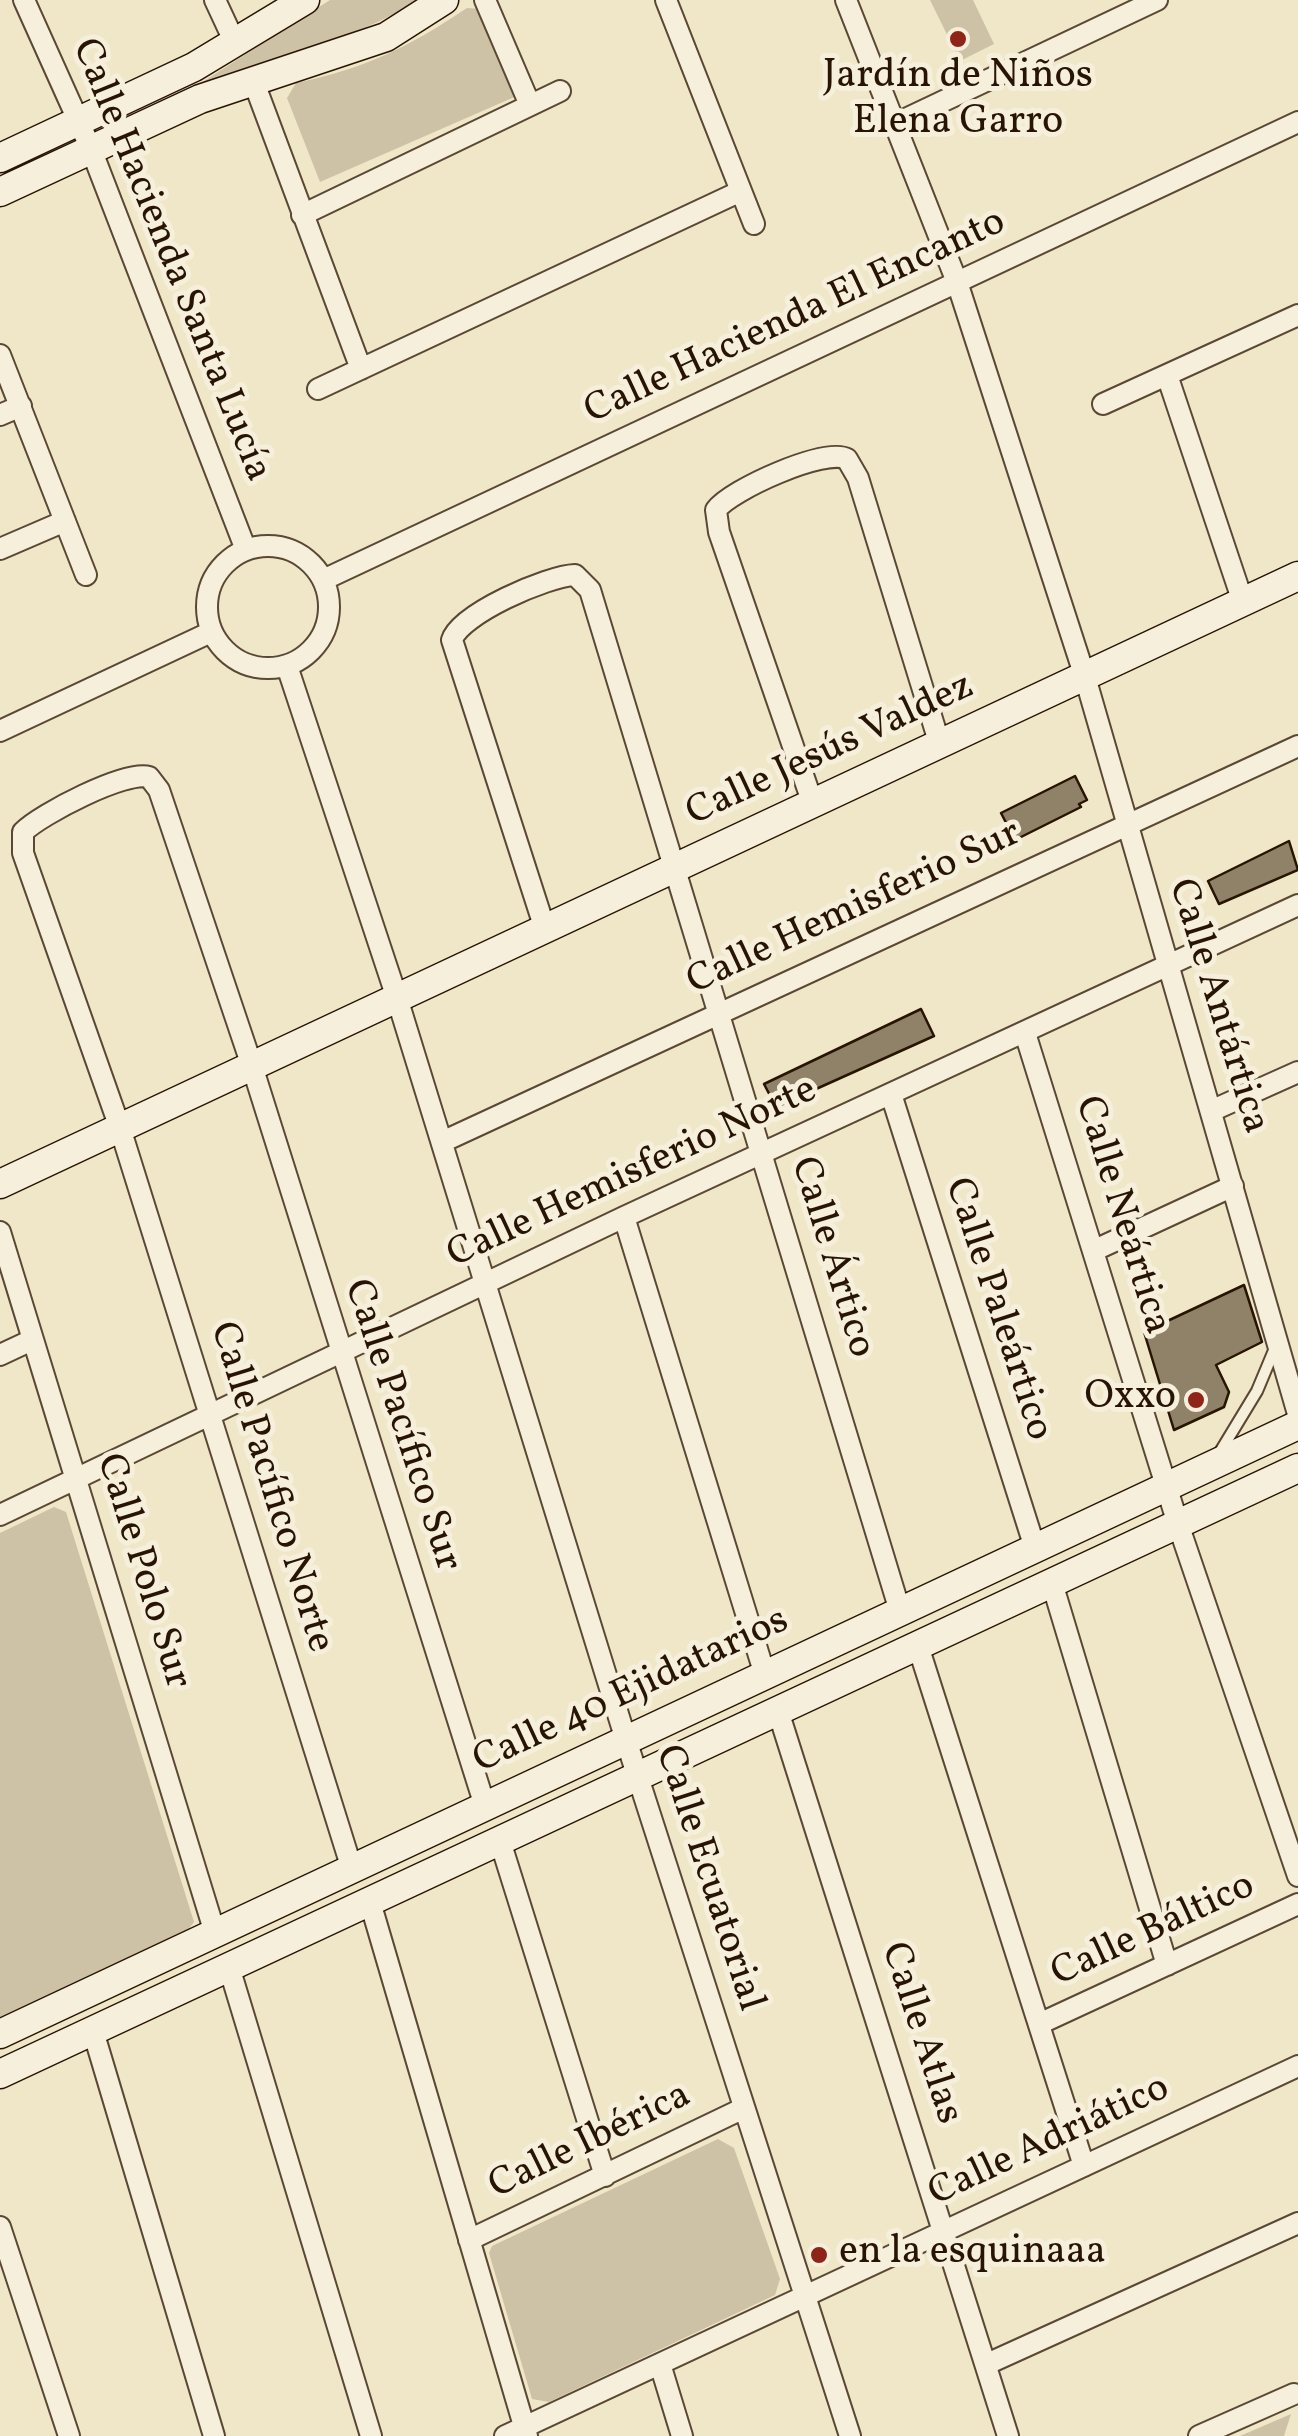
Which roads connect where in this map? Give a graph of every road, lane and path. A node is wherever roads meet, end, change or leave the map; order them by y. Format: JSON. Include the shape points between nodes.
{"nodes":[{"id":1,"x":24,"y":0,"type":"edge"},
{"id":2,"x":215,"y":0,"type":"edge"},
{"id":3,"x":305,"y":0,"type":"edge"},
{"id":4,"x":444,"y":0,"type":"edge"},
{"id":5,"x":485,"y":0,"type":"edge"},
{"id":6,"x":666,"y":0,"type":"edge"},
{"id":7,"x":846,"y":0,"type":"edge"},
{"id":8,"x":1157,"y":0,"type":"edge"},
{"id":9,"x":235,"y":43,"type":"junction"},
{"id":10,"x":253,"y":80,"type":"junction"},
{"id":11,"x":560,"y":91,"type":"dead end"},
{"id":12,"x":530,"y":105,"type":"junction"},
{"id":13,"x":80,"y":122,"type":"junction"},
{"id":14,"x":1298,"y":122,"type":"edge"},
{"id":15,"x":895,"y":124,"type":"junction"},
{"id":16,"x":92,"y":149,"type":"junction"},
{"id":17,"x":0,"y":158,"type":"edge"},
{"id":18,"x":741,"y":191,"type":"junction"},
{"id":19,"x":0,"y":192,"type":"edge"},
{"id":20,"x":302,"y":215,"type":"junction"},
{"id":21,"x":754,"y":224,"type":"dead end"},
{"id":22,"x":957,"y":282,"type":"junction"},
{"id":23,"x":1298,"y":315,"type":"edge"},
{"id":24,"x":0,"y":354,"type":"edge"},
{"id":25,"x":361,"y":368,"type":"junction"},
{"id":26,"x":1167,"y":374,"type":"junction"},
{"id":27,"x":318,"y":389,"type":"dead end"},
{"id":28,"x":1104,"y":404,"type":"dead end"},
{"id":29,"x":20,"y":406,"type":"junction"},
{"id":30,"x":0,"y":415,"type":"edge"},
{"id":31,"x":65,"y":521,"type":"junction"},
{"id":32,"x":0,"y":549,"type":"edge"},
{"id":33,"x":246,"y":550,"type":"junction"},
{"id":34,"x":86,"y":574,"type":"dead end"},
{"id":35,"x":1298,"y":576,"type":"edge"},
{"id":36,"x":323,"y":580,"type":"junction"},
{"id":37,"x":1243,"y":602,"type":"junction"},
{"id":38,"x":211,"y":632,"type":"junction"},
{"id":39,"x":287,"y":666,"type":"junction"},
{"id":40,"x":1085,"y":677,"type":"junction"},
{"id":41,"x":0,"y":730,"type":"edge"},
{"id":42,"x":940,"y":744,"type":"junction"},
{"id":43,"x":1298,"y":746,"type":"edge"},
{"id":44,"x":814,"y":804,"type":"junction"},
{"id":45,"x":1126,"y":824,"type":"junction"},
{"id":46,"x":676,"y":868,"type":"junction"},
{"id":47,"x":1298,"y":905,"type":"edge"},
{"id":48,"x":545,"y":929,"type":"junction"},
{"id":49,"x":1166,"y":967,"type":"junction"},
{"id":50,"x":397,"y":998,"type":"junction"},
{"id":51,"x":718,"y":1011,"type":"junction"},
{"id":52,"x":1025,"y":1033,"type":"junction"},
{"id":53,"x":252,"y":1066,"type":"junction"},
{"id":54,"x":1298,"y":1072,"type":"edge"},
{"id":55,"x":890,"y":1094,"type":"junction"},
{"id":56,"x":1211,"y":1110,"type":"junction"},
{"id":57,"x":120,"y":1128,"type":"junction"},
{"id":58,"x":442,"y":1142,"type":"junction"},
{"id":59,"x":762,"y":1153,"type":"junction"},
{"id":60,"x":0,"y":1184,"type":"edge"},
{"id":61,"x":1233,"y":1186,"type":"junction"},
{"id":62,"x":624,"y":1217,"type":"junction"},
{"id":63,"x":0,"y":1232,"type":"edge"},
{"id":64,"x":1095,"y":1250,"type":"junction"},
{"id":65,"x":486,"y":1282,"type":"junction"},
{"id":66,"x":32,"y":1340,"type":"junction"},
{"id":67,"x":1277,"y":1342,"type":"junction"},
{"id":68,"x":339,"y":1352,"type":"junction"},
{"id":69,"x":0,"y":1355,"type":"edge"},
{"id":70,"x":1298,"y":1414,"type":"edge"},
{"id":71,"x":210,"y":1415,"type":"junction"},
{"id":72,"x":1298,"y":1424,"type":"edge"},
{"id":73,"x":1210,"y":1466,"type":"junction"},
{"id":74,"x":1298,"y":1468,"type":"edge"},
{"id":75,"x":76,"y":1480,"type":"junction"},
{"id":76,"x":1166,"y":1487,"type":"junction"},
{"id":77,"x":0,"y":1514,"type":"edge"},
{"id":78,"x":1178,"y":1524,"type":"junction"},
{"id":79,"x":1035,"y":1548,"type":"junction"},
{"id":80,"x":1052,"y":1583,"type":"junction"},
{"id":81,"x":900,"y":1611,"type":"junction"},
{"id":82,"x":918,"y":1646,"type":"junction"},
{"id":83,"x":765,"y":1675,"type":"junction"},
{"id":84,"x":778,"y":1711,"type":"junction"},
{"id":85,"x":626,"y":1740,"type":"junction"},
{"id":86,"x":639,"y":1776,"type":"junction"},
{"id":87,"x":484,"y":1806,"type":"junction"},
{"id":88,"x":500,"y":1841,"type":"junction"},
{"id":89,"x":352,"y":1869,"type":"junction"},
{"id":90,"x":1298,"y":1876,"type":"edge"},
{"id":91,"x":370,"y":1902,"type":"junction"},
{"id":92,"x":1298,"y":1904,"type":"edge"},
{"id":93,"x":216,"y":1933,"type":"junction"},
{"id":94,"x":1167,"y":1965,"type":"junction"},
{"id":95,"x":230,"y":1967,"type":"junction"},
{"id":96,"x":1039,"y":2024,"type":"junction"},
{"id":97,"x":93,"y":2031,"type":"junction"},
{"id":98,"x":0,"y":2034,"type":"edge"},
{"id":99,"x":1298,"y":2066,"type":"edge"},
{"id":100,"x":0,"y":2074,"type":"edge"},
{"id":101,"x":744,"y":2108,"type":"junction"},
{"id":102,"x":1084,"y":2166,"type":"junction"},
{"id":103,"x":604,"y":2176,"type":"junction"},
{"id":104,"x":1298,"y":2223,"type":"edge"},
{"id":105,"x":0,"y":2227,"type":"edge"},
{"id":106,"x":946,"y":2230,"type":"junction"},
{"id":107,"x":469,"y":2240,"type":"junction"},
{"id":108,"x":807,"y":2295,"type":"junction"},
{"id":109,"x":660,"y":2364,"type":"junction"},
{"id":110,"x":987,"y":2364,"type":"junction"},
{"id":111,"x":1294,"y":2394,"type":"dead end"},
{"id":112,"x":519,"y":2433,"type":"edge"},
{"id":113,"x":68,"y":2436,"type":"edge"},
{"id":114,"x":214,"y":2436,"type":"edge"},
{"id":115,"x":372,"y":2436,"type":"edge"},
{"id":116,"x":682,"y":2436,"type":"edge"},
{"id":117,"x":850,"y":2436,"type":"edge"},
{"id":118,"x":1008,"y":2436,"type":"edge"},
{"id":119,"x":1199,"y":2436,"type":"edge"}],
"edges":[{"from":1,"to":13,"type":"street","name":"Calle Hacienda Santa Lucía"},
{"from":2,"to":9,"type":"street"},
{"from":3,"to":9,"type":"main road"},
{"from":4,"to":10,"type":"main road","via":[[356,50]]},
{"from":5,"to":12,"type":"street"},
{"from":6,"to":18,"type":"street"},
{"from":7,"to":15,"type":"street","name":"Calle Antártica"},
{"from":8,"to":15,"type":"street"},
{"from":9,"to":13,"type":"main road"},
{"from":10,"to":16,"type":"main road"},
{"from":10,"to":20,"type":"street"},
{"from":11,"to":12,"type":"street"},
{"from":12,"to":20,"type":"street"},
{"from":13,"to":16,"type":"street","name":"Calle Hacienda Santa Lucía"},
{"from":13,"to":17,"type":"main road"},
{"from":14,"to":22,"type":"street","name":"Calle Hacienda El Encanto"},
{"from":15,"to":22,"type":"street","name":"Calle Antártica"},
{"from":16,"to":19,"type":"main road"},
{"from":16,"to":33,"type":"street","name":"Calle Hacienda Santa Lucía"},
{"from":18,"to":21,"type":"street"},
{"from":18,"to":25,"type":"street"},
{"from":20,"to":25,"type":"street"},
{"from":22,"to":36,"type":"street","name":"Calle Hacienda El Encanto"},
{"from":22,"to":40,"type":"street","name":"Calle Antártica"},
{"from":23,"to":26,"type":"street"},
{"from":24,"to":29,"type":"street"},
{"from":25,"to":27,"type":"street"},
{"from":26,"to":28,"type":"street"},
{"from":26,"to":37,"type":"street"},
{"from":29,"to":30,"type":"street"},
{"from":29,"to":31,"type":"street"},
{"from":31,"to":32,"type":"street"},
{"from":31,"to":34,"type":"street"},
{"from":33,"to":36,"type":"street","via":[[264,546],[299,554]]},
{"from":33,"to":38,"type":"street","via":[[222,567],[208,593]]},
{"from":35,"to":37,"type":"main road","name":"Calle Jesús Valdez"},
{"from":36,"to":39,"type":"street","via":[[325,631]]},
{"from":37,"to":40,"type":"main road","name":"Calle Jesús Valdez"},
{"from":38,"to":39,"type":"street","via":[[234,660],[269,669]]},
{"from":38,"to":41,"type":"street"},
{"from":39,"to":50,"type":"street"},
{"from":40,"to":42,"type":"main road","name":"Calle Jesús Valdez"},
{"from":40,"to":45,"type":"street","name":"Calle Antártica"},
{"from":42,"to":44,"type":"main road","name":"Calle Jesús Valdez"},
{"from":42,"to":44,"type":"street","via":[[847,460],[823,455],[732,495],[716,510],[719,532]]},
{"from":43,"to":45,"type":"street","name":"Calle Hemisferio Sur"},
{"from":44,"to":46,"type":"main road","name":"Calle Jesús Valdez"},
{"from":45,"to":49,"type":"street","name":"Calle Antártica"},
{"from":45,"to":51,"type":"street","name":"Calle Hemisferio Sur"},
{"from":46,"to":48,"type":"main road","name":"Calle Jesús Valdez"},
{"from":46,"to":48,"type":"street","name":"Calle Ártico","via":[[584,581],[575,575],[554,578],[471,616],[455,630],[452,649]]},
{"from":46,"to":51,"type":"street","name":"Calle Ártico"},
{"from":47,"to":49,"type":"street","name":"Calle Hemisferio Norte"},
{"from":48,"to":50,"type":"main road","name":"Calle Jesús Valdez"},
{"from":49,"to":52,"type":"street","name":"Calle Hemisferio Norte"},
{"from":49,"to":56,"type":"street","name":"Calle Antártica"},
{"from":50,"to":53,"type":"main road","name":"Calle Jesús Valdez"},
{"from":50,"to":58,"type":"street","name":"Calle Ecuatorial"},
{"from":51,"to":58,"type":"street","name":"Calle Hemisferio Sur"},
{"from":51,"to":59,"type":"street","name":"Calle Ártico"},
{"from":52,"to":55,"type":"street","name":"Calle Hemisferio Norte"},
{"from":52,"to":64,"type":"street","name":"Calle Neártica"},
{"from":53,"to":57,"type":"main road","name":"Calle Jesús Valdez"},
{"from":53,"to":57,"type":"street","name":"Calle Pacífico Sur","via":[[155,783],[132,776],[39,818],[23,832],[23,853]]},
{"from":53,"to":68,"type":"street","name":"Calle Pacífico Sur"},
{"from":54,"to":56,"type":"street"},
{"from":55,"to":59,"type":"street","name":"Calle Hemisferio Norte"},
{"from":55,"to":79,"type":"street","name":"Calle Paleártico"},
{"from":56,"to":61,"type":"street","name":"Calle Antártica"},
{"from":57,"to":60,"type":"main road","name":"Calle Jesús Valdez"},
{"from":57,"to":71,"type":"street","name":"Calle Pacífico Norte"},
{"from":58,"to":65,"type":"street","name":"Calle Ecuatorial"},
{"from":59,"to":62,"type":"street","name":"Calle Hemisferio Norte"},
{"from":59,"to":81,"type":"street","name":"Calle Ártico"},
{"from":61,"to":64,"type":"street"},
{"from":61,"to":67,"type":"street","name":"Calle Antártica"},
{"from":62,"to":65,"type":"street","name":"Calle Hemisferio Norte"},
{"from":62,"to":83,"type":"street"},
{"from":63,"to":66,"type":"street","name":"Calle Polo Sur"},
{"from":64,"to":76,"type":"street","name":"Calle Neártica"},
{"from":65,"to":68,"type":"street","name":"Calle Hemisferio Norte"},
{"from":65,"to":85,"type":"street","name":"Calle Ecuatorial"},
{"from":66,"to":69,"type":"street"},
{"from":66,"to":75,"type":"street","name":"Calle Polo Sur"},
{"from":67,"to":70,"type":"street","name":"Calle Antártica"},
{"from":67,"to":73,"type":"lane","via":[[1257,1390]]},
{"from":68,"to":71,"type":"street","name":"Calle Hemisferio Norte"},
{"from":68,"to":87,"type":"street","name":"Calle Pacífico Sur"},
{"from":71,"to":75,"type":"street","name":"Calle Hemisferio Norte"},
{"from":71,"to":89,"type":"street","name":"Calle Pacífico Norte"},
{"from":72,"to":73,"type":"main road","name":"Calle 40 Ejidatarios"},
{"from":73,"to":76,"type":"main road","name":"Calle 40 Ejidatarios"},
{"from":74,"to":78,"type":"main road","name":"Calle 40 Ejidatarios"},
{"from":75,"to":77,"type":"street","name":"Calle Hemisferio Norte"},
{"from":75,"to":93,"type":"street","name":"Calle Polo Sur"},
{"from":76,"to":78,"type":"street","name":"Calle Neártica"},
{"from":76,"to":79,"type":"main road","name":"Calle 40 Ejidatarios"},
{"from":78,"to":80,"type":"main road","name":"Calle 40 Ejidatarios"},
{"from":78,"to":90,"type":"street","name":"Calle Neártica"},
{"from":79,"to":81,"type":"main road","name":"Calle 40 Ejidatarios"},
{"from":80,"to":82,"type":"main road","name":"Calle 40 Ejidatarios"},
{"from":80,"to":94,"type":"street"},
{"from":81,"to":83,"type":"main road","name":"Calle 40 Ejidatarios"},
{"from":82,"to":84,"type":"main road","name":"Calle 40 Ejidatarios"},
{"from":82,"to":96,"type":"street"},
{"from":83,"to":85,"type":"main road","name":"Calle 40 Ejidatarios"},
{"from":84,"to":86,"type":"main road","name":"Calle 40 Ejidatarios"},
{"from":84,"to":106,"type":"street","name":"Calle Atlas"},
{"from":85,"to":86,"type":"street","name":"Calle Ecuatorial"},
{"from":85,"to":87,"type":"main road","name":"Calle 40 Ejidatarios"},
{"from":86,"to":88,"type":"main road","name":"Calle 40 Ejidatarios"},
{"from":86,"to":101,"type":"street","name":"Calle Ecuatorial"},
{"from":87,"to":89,"type":"main road","name":"Calle 40 Ejidatarios"},
{"from":88,"to":91,"type":"main road","name":"Calle 40 Ejidatarios"},
{"from":88,"to":103,"type":"street"},
{"from":89,"to":93,"type":"main road","name":"Calle 40 Ejidatarios"},
{"from":91,"to":95,"type":"main road","name":"Calle 40 Ejidatarios"},
{"from":91,"to":107,"type":"street"},
{"from":92,"to":94,"type":"street","name":"Calle Báltico"},
{"from":93,"to":98,"type":"main road","name":"Calle 40 Ejidatarios"},
{"from":94,"to":96,"type":"street","name":"Calle Báltico"},
{"from":95,"to":97,"type":"main road","name":"Calle 40 Ejidatarios"},
{"from":95,"to":115,"type":"street"},
{"from":96,"to":102,"type":"street"},
{"from":97,"to":100,"type":"main road","name":"Calle 40 Ejidatarios"},
{"from":97,"to":114,"type":"street"},
{"from":99,"to":102,"type":"street","name":"Calle Adriático"},
{"from":101,"to":103,"type":"street","name":"Calle Ibérica"},
{"from":101,"to":108,"type":"street","name":"Calle Ecuatorial"},
{"from":102,"to":106,"type":"street","name":"Calle Adriático"},
{"from":103,"to":107,"type":"street","name":"Calle Ibérica"},
{"from":104,"to":110,"type":"street"},
{"from":105,"to":113,"type":"street"},
{"from":106,"to":108,"type":"street","name":"Calle Adriático"},
{"from":106,"to":110,"type":"street","name":"Calle Atlas"},
{"from":107,"to":112,"type":"street"},
{"from":108,"to":109,"type":"street","name":"Calle Adriático"},
{"from":108,"to":117,"type":"street","name":"Calle Ecuatorial"},
{"from":109,"to":112,"type":"street","name":"Calle Adriático"},
{"from":109,"to":116,"type":"street"},
{"from":110,"to":118,"type":"street","name":"Calle Atlas"},
{"from":111,"to":119,"type":"street"}]}
